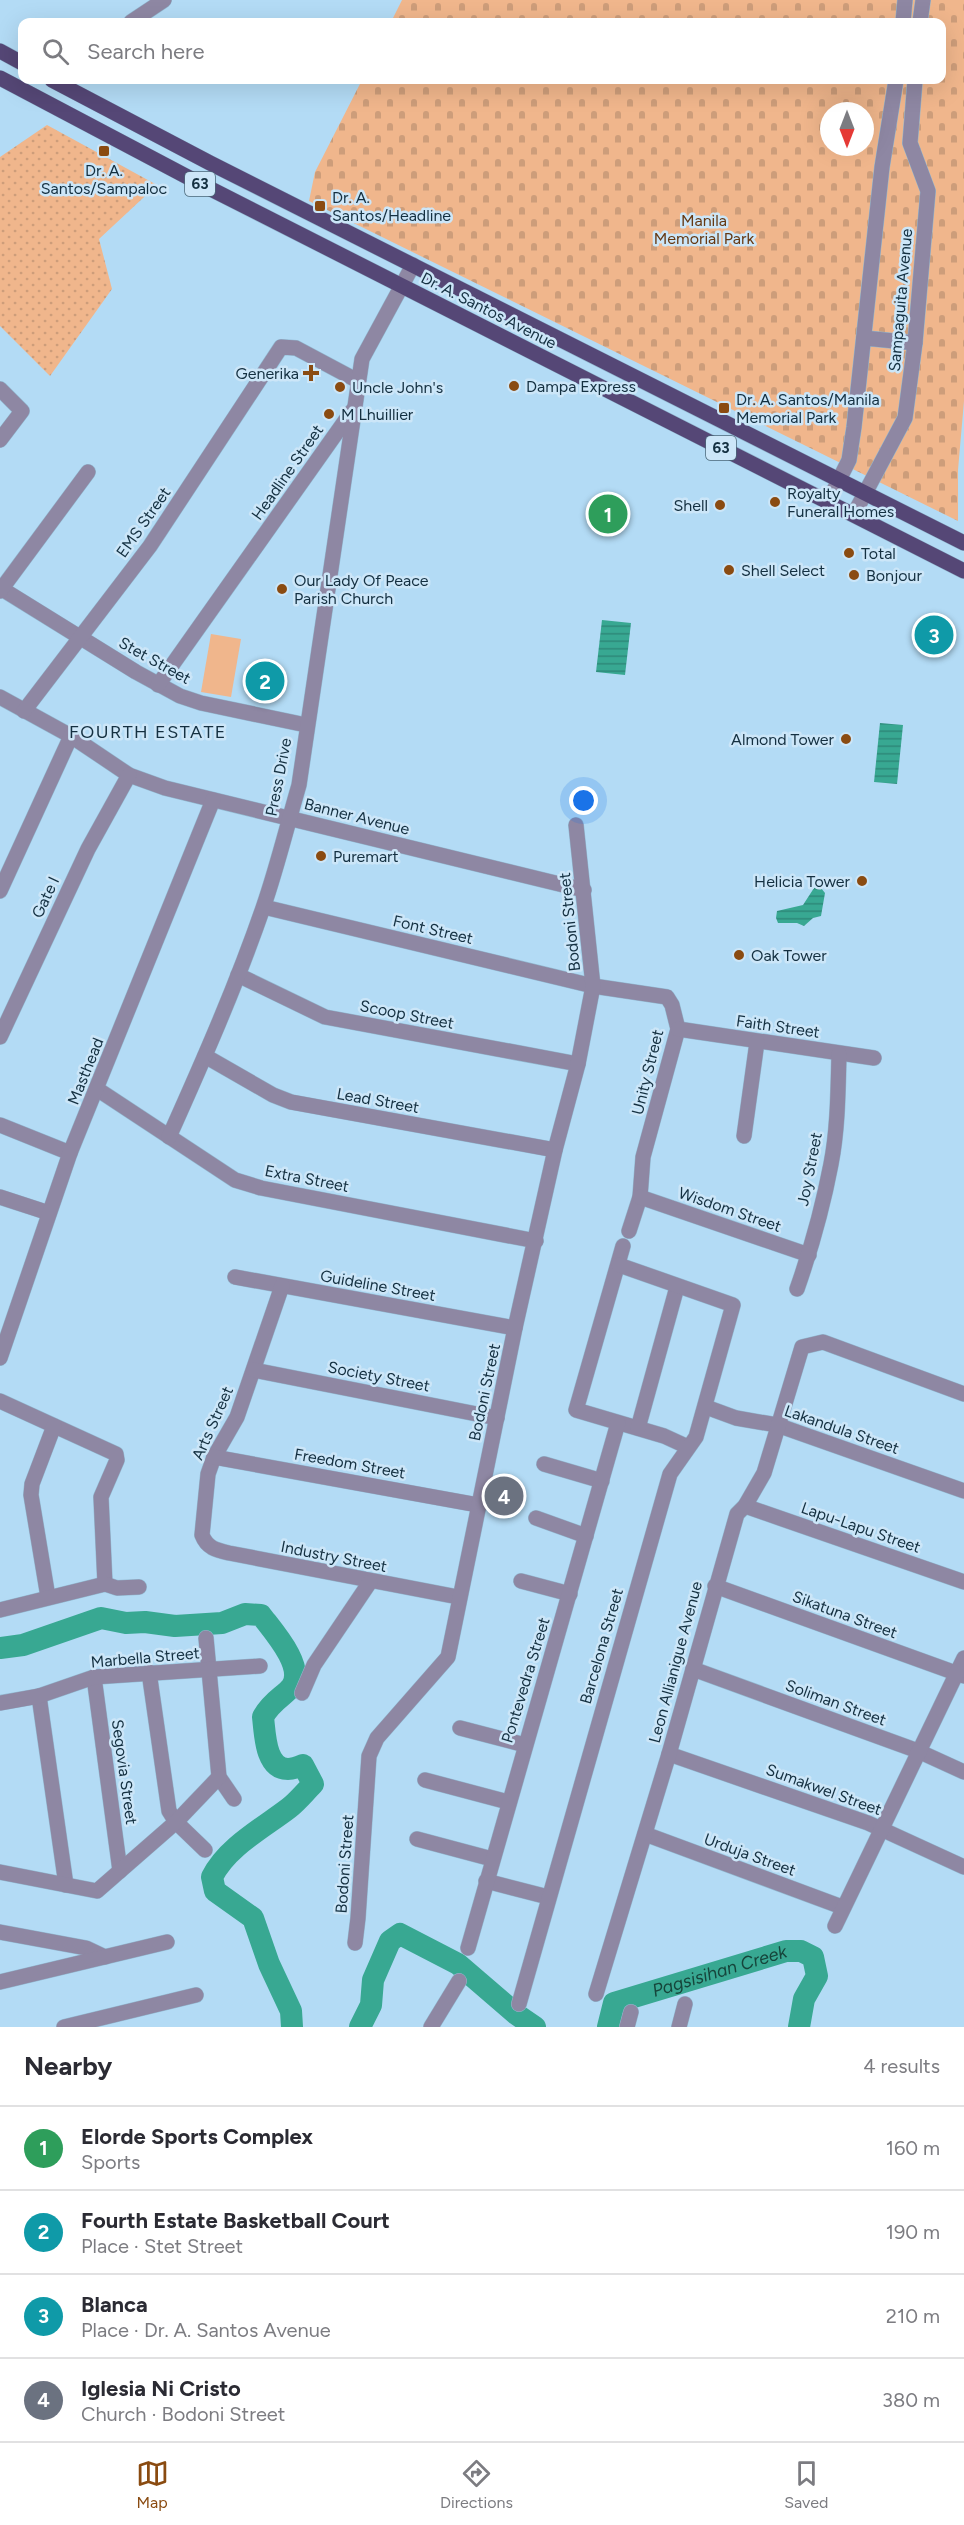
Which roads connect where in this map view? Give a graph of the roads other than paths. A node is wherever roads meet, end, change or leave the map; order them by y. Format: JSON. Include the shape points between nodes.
{"nodes":[{"id":1,"x":164,"y":0,"type":"edge"},
{"id":2,"x":905,"y":0,"type":"edge"},
{"id":3,"x":923,"y":0,"type":"edge"},
{"id":4,"x":137,"y":18,"type":"edge"},
{"id":5,"x":903,"y":18,"type":"edge"},
{"id":6,"x":921,"y":18,"type":"edge"},
{"id":7,"x":0,"y":51,"type":"edge"},
{"id":8,"x":18,"y":61,"type":"edge"},
{"id":9,"x":0,"y":78,"type":"edge"},
{"id":10,"x":60,"y":84,"type":"edge"},
{"id":11,"x":895,"y":84,"type":"edge"},
{"id":12,"x":915,"y":84,"type":"edge"},
{"id":13,"x":413,"y":265,"type":"junction"},
{"id":14,"x":403,"y":287,"type":"junction"},
{"id":15,"x":864,"y":338,"type":"junction"},
{"id":16,"x":915,"y":343,"type":"junction"},
{"id":17,"x":358,"y":381,"type":"junction"},
{"id":18,"x":0,"y":389,"type":"edge"},
{"id":19,"x":356,"y":406,"type":"junction"},
{"id":20,"x":0,"y":440,"type":"edge"},
{"id":21,"x":88,"y":472,"type":"dead end"},
{"id":22,"x":838,"y":480,"type":"junction"},
{"id":23,"x":866,"y":494,"type":"junction"},
{"id":24,"x":828,"y":502,"type":"junction"},
{"id":25,"x":854,"y":514,"type":"junction"},
{"id":26,"x":964,"y":543,"type":"edge"},
{"id":27,"x":964,"y":571,"type":"edge"},
{"id":28,"x":1,"y":590,"type":"edge"},
{"id":29,"x":80,"y":637,"type":"junction"},
{"id":30,"x":158,"y":685,"type":"junction"},
{"id":31,"x":0,"y":697,"type":"edge"},
{"id":32,"x":24,"y":711,"type":"junction"},
{"id":33,"x":306,"y":725,"type":"junction"},
{"id":34,"x":70,"y":736,"type":"junction"},
{"id":35,"x":129,"y":775,"type":"junction"},
{"id":36,"x":213,"y":800,"type":"junction"},
{"id":37,"x":289,"y":818,"type":"junction"},
{"id":38,"x":576,"y":825,"type":"dead end"},
{"id":39,"x":584,"y":890,"type":"junction"},
{"id":40,"x":0,"y":891,"type":"edge"},
{"id":41,"x":264,"y":907,"type":"junction"},
{"id":42,"x":238,"y":975,"type":"junction"},
{"id":43,"x":593,"y":986,"type":"junction"},
{"id":44,"x":678,"y":1029,"type":"junction"},
{"id":45,"x":0,"y":1037,"type":"edge"},
{"id":46,"x":757,"y":1042,"type":"junction"},
{"id":47,"x":839,"y":1054,"type":"junction"},
{"id":48,"x":205,"y":1056,"type":"junction"},
{"id":49,"x":874,"y":1058,"type":"dead end"},
{"id":50,"x":578,"y":1064,"type":"junction"},
{"id":51,"x":97,"y":1089,"type":"junction"},
{"id":52,"x":0,"y":1125,"type":"edge"},
{"id":53,"x":744,"y":1136,"type":"dead end"},
{"id":54,"x":169,"y":1137,"type":"junction"},
{"id":55,"x":555,"y":1150,"type":"junction"},
{"id":56,"x":70,"y":1153,"type":"junction"},
{"id":57,"x":0,"y":1197,"type":"edge"},
{"id":58,"x":639,"y":1197,"type":"junction"},
{"id":59,"x":49,"y":1213,"type":"junction"},
{"id":60,"x":629,"y":1231,"type":"dead end"},
{"id":61,"x":536,"y":1240,"type":"junction"},
{"id":62,"x":623,"y":1246,"type":"dead end"},
{"id":63,"x":808,"y":1255,"type":"junction"},
{"id":64,"x":619,"y":1265,"type":"junction"},
{"id":65,"x":235,"y":1277,"type":"dead end"},
{"id":66,"x":282,"y":1286,"type":"junction"},
{"id":67,"x":677,"y":1287,"type":"junction"},
{"id":68,"x":797,"y":1289,"type":"dead end"},
{"id":69,"x":515,"y":1328,"type":"junction"},
{"id":70,"x":0,"y":1358,"type":"edge"},
{"id":71,"x":254,"y":1370,"type":"junction"},
{"id":72,"x":964,"y":1394,"type":"edge"},
{"id":73,"x":0,"y":1401,"type":"edge"},
{"id":74,"x":706,"y":1407,"type":"junction"},
{"id":75,"x":497,"y":1418,"type":"junction"},
{"id":76,"x":618,"y":1422,"type":"junction"},
{"id":77,"x":777,"y":1425,"type":"junction"},
{"id":78,"x":54,"y":1426,"type":"junction"},
{"id":79,"x":638,"y":1428,"type":"junction"},
{"id":80,"x":688,"y":1448,"type":"junction"},
{"id":81,"x":214,"y":1457,"type":"junction"},
{"id":82,"x":544,"y":1464,"type":"dead end"},
{"id":83,"x":602,"y":1481,"type":"junction"},
{"id":84,"x":964,"y":1491,"type":"edge"},
{"id":85,"x":478,"y":1505,"type":"junction"},
{"id":86,"x":745,"y":1506,"type":"junction"},
{"id":87,"x":536,"y":1518,"type":"dead end"},
{"id":88,"x":586,"y":1536,"type":"junction"},
{"id":89,"x":205,"y":1543,"type":"joint"},
{"id":90,"x":521,"y":1581,"type":"dead end"},
{"id":91,"x":370,"y":1582,"type":"junction"},
{"id":92,"x":964,"y":1582,"type":"edge"},
{"id":93,"x":105,"y":1584,"type":"junction"},
{"id":94,"x":715,"y":1586,"type":"junction"},
{"id":95,"x":139,"y":1587,"type":"dead end"},
{"id":96,"x":570,"y":1594,"type":"junction"},
{"id":97,"x":48,"y":1597,"type":"junction"},
{"id":98,"x":458,"y":1597,"type":"junction"},
{"id":99,"x":0,"y":1610,"type":"edge"},
{"id":100,"x":206,"y":1638,"type":"dead end"},
{"id":101,"x":964,"y":1658,"type":"edge"},
{"id":102,"x":260,"y":1666,"type":"dead end"},
{"id":103,"x":209,"y":1669,"type":"junction"},
{"id":104,"x":693,"y":1669,"type":"junction"},
{"id":105,"x":149,"y":1672,"type":"junction"},
{"id":106,"x":960,"y":1674,"type":"edge"},
{"id":107,"x":94,"y":1677,"type":"junction"},
{"id":108,"x":302,"y":1693,"type":"dead end"},
{"id":109,"x":39,"y":1696,"type":"junction"},
{"id":110,"x":0,"y":1703,"type":"edge"},
{"id":111,"x":460,"y":1728,"type":"dead end"},
{"id":112,"x":525,"y":1745,"type":"junction"},
{"id":113,"x":918,"y":1751,"type":"junction"},
{"id":114,"x":669,"y":1754,"type":"junction"},
{"id":115,"x":964,"y":1772,"type":"edge"},
{"id":116,"x":219,"y":1777,"type":"junction"},
{"id":117,"x":424,"y":1780,"type":"dead end"},
{"id":118,"x":234,"y":1799,"type":"dead end"},
{"id":119,"x":508,"y":1802,"type":"junction"},
{"id":120,"x":176,"y":1822,"type":"junction"},
{"id":121,"x":880,"y":1828,"type":"junction"},
{"id":122,"x":645,"y":1834,"type":"junction"},
{"id":123,"x":417,"y":1839,"type":"dead end"},
{"id":124,"x":205,"y":1850,"type":"dead end"},
{"id":125,"x":492,"y":1859,"type":"junction"},
{"id":126,"x":964,"y":1867,"type":"edge"},
{"id":127,"x":120,"y":1871,"type":"junction"},
{"id":128,"x":0,"y":1872,"type":"edge"},
{"id":129,"x":486,"y":1881,"type":"junction"},
{"id":130,"x":66,"y":1885,"type":"junction"},
{"id":131,"x":548,"y":1897,"type":"junction"},
{"id":132,"x":843,"y":1907,"type":"junction"},
{"id":133,"x":835,"y":1926,"type":"dead end"},
{"id":134,"x":0,"y":1932,"type":"edge"},
{"id":135,"x":167,"y":1942,"type":"dead end"},
{"id":136,"x":355,"y":1943,"type":"dead end"},
{"id":137,"x":468,"y":1948,"type":"dead end"},
{"id":138,"x":105,"y":1957,"type":"junction"},
{"id":139,"x":459,"y":1981,"type":"dead end"},
{"id":140,"x":0,"y":1982,"type":"edge"},
{"id":141,"x":596,"y":1994,"type":"dead end"},
{"id":142,"x":196,"y":1995,"type":"dead end"},
{"id":143,"x":519,"y":2004,"type":"dead end"},
{"id":144,"x":685,"y":2004,"type":"dead end"},
{"id":145,"x":64,"y":2027,"type":"edge"},
{"id":146,"x":430,"y":2027,"type":"edge"},
{"id":147,"x":680,"y":2027,"type":"edge"}],
"edges":[{"from":1,"to":4,"type":"street"},
{"from":2,"to":5,"type":"street"},
{"from":3,"to":6,"type":"street"},
{"from":7,"to":8,"type":"main road"},
{"from":9,"to":14,"type":"main road","name":"Dr. A. Santos Avenue","number":"63"},
{"from":10,"to":13,"type":"main road","name":"Dr. A. Santos Avenue","number":"63"},
{"from":11,"to":15,"type":"street","name":"Sampaguita Avenue","via":[[882,167]]},
{"from":12,"to":16,"type":"street","name":"Sampaguita Avenue","via":[[910,143],[928,190]]},
{"from":13,"to":14,"type":"street"},
{"from":13,"to":22,"type":"main road","name":"Dr. A. Santos Avenue","number":"63"},
{"from":14,"to":17,"type":"street","via":[[362,359]]},
{"from":14,"to":24,"type":"main road","name":"Dr. A. Santos Avenue","number":"63"},
{"from":15,"to":16,"type":"street"},
{"from":15,"to":22,"type":"street","name":"Sampaguita Avenue","via":[[849,460]]},
{"from":16,"to":23,"type":"street","name":"Sampaguita Avenue","via":[[905,418]]},
{"from":17,"to":19,"type":"street"},
{"from":17,"to":29,"type":"street","name":"EMS Street","via":[[296,348],[281,347],[150,546]]},
{"from":18,"to":20,"type":"street","via":[[22,411]]},
{"from":19,"to":30,"type":"street","name":"Headline Street"},
{"from":19,"to":33,"type":"street","name":"Press Drive"},
{"from":21,"to":28,"type":"street"},
{"from":22,"to":23,"type":"main road","name":"Dr. A. Santos Avenue","number":"63"},
{"from":22,"to":24,"type":"street","name":"Sampaguita Avenue"},
{"from":23,"to":25,"type":"street","name":"Sampaguita Avenue"},
{"from":23,"to":26,"type":"main road","name":"Dr. A. Santos Avenue","number":"63"},
{"from":24,"to":25,"type":"main road","name":"Dr. A. Santos Avenue","number":"63"},
{"from":25,"to":27,"type":"main road","name":"Dr. A. Santos Avenue","number":"63"},
{"from":28,"to":29,"type":"street","name":"Stet Street"},
{"from":29,"to":30,"type":"street","name":"Stet Street"},
{"from":29,"to":32,"type":"street","name":"EMS Street"},
{"from":30,"to":33,"type":"street","name":"Stet Street","via":[[201,703]]},
{"from":31,"to":32,"type":"street","name":"Banner Avenue"},
{"from":32,"to":34,"type":"street","name":"Banner Avenue"},
{"from":33,"to":37,"type":"street","name":"Press Drive","via":[[299,785]]},
{"from":34,"to":35,"type":"street","name":"Banner Avenue"},
{"from":34,"to":40,"type":"street"},
{"from":35,"to":36,"type":"street","name":"Banner Avenue"},
{"from":35,"to":45,"type":"street","name":"Gate I","via":[[88,849]]},
{"from":36,"to":37,"type":"street","name":"Banner Avenue"},
{"from":36,"to":51,"type":"street","name":"Masthead"},
{"from":37,"to":39,"type":"street","name":"Banner Avenue"},
{"from":37,"to":41,"type":"street","name":"Press Drive"},
{"from":38,"to":39,"type":"street","name":"Bodoni Street"},
{"from":39,"to":43,"type":"street","name":"Bodoni Street"},
{"from":41,"to":42,"type":"street","name":"Press Drive"},
{"from":41,"to":43,"type":"street","name":"Font Street"},
{"from":42,"to":48,"type":"street","name":"Press Drive"},
{"from":42,"to":50,"type":"street","name":"Scoop Street","via":[[325,1017]]},
{"from":43,"to":44,"type":"street","name":"Unity Street","via":[[667,997]]},
{"from":43,"to":50,"type":"street","name":"Bodoni Street"},
{"from":44,"to":46,"type":"street","name":"Faith Street"},
{"from":44,"to":58,"type":"street","name":"Unity Street","via":[[643,1157]]},
{"from":46,"to":47,"type":"street","name":"Faith Street"},
{"from":46,"to":53,"type":"street"},
{"from":47,"to":49,"type":"street","name":"Faith Street"},
{"from":47,"to":63,"type":"street","name":"Joy Street","via":[[831,1163]]},
{"from":48,"to":54,"type":"street","name":"Press Drive"},
{"from":48,"to":55,"type":"street","name":"Lead Street","via":[[291,1102]]},
{"from":50,"to":55,"type":"street","name":"Bodoni Street"},
{"from":51,"to":54,"type":"street","name":"Extra Street"},
{"from":51,"to":56,"type":"street","name":"Masthead"},
{"from":52,"to":56,"type":"street"},
{"from":54,"to":61,"type":"street","name":"Extra Street","via":[[234,1180],[261,1188]]},
{"from":55,"to":61,"type":"street","name":"Bodoni Street"},
{"from":56,"to":59,"type":"street","name":"Masthead"},
{"from":57,"to":59,"type":"street"},
{"from":58,"to":60,"type":"street","name":"Unity Street"},
{"from":58,"to":63,"type":"street","name":"Wisdom Street"},
{"from":59,"to":70,"type":"street","name":"Masthead"},
{"from":61,"to":69,"type":"street","name":"Bodoni Street"},
{"from":62,"to":64,"type":"street"},
{"from":63,"to":68,"type":"street","name":"Joy Street"},
{"from":64,"to":67,"type":"street"},
{"from":64,"to":76,"type":"street","via":[[576,1410]]},
{"from":65,"to":66,"type":"street","name":"Guideline Street"},
{"from":66,"to":69,"type":"street","name":"Guideline Street"},
{"from":66,"to":71,"type":"street","name":"Arts Street"},
{"from":67,"to":74,"type":"street","name":"Barcelona Street","via":[[733,1305]]},
{"from":67,"to":79,"type":"street"},
{"from":69,"to":75,"type":"street","name":"Bodoni Street"},
{"from":71,"to":75,"type":"street","name":"Society Street"},
{"from":71,"to":81,"type":"street","name":"Arts Street","via":[[237,1417]]},
{"from":72,"to":77,"type":"street","name":"Leon Allianigue Avenue","via":[[823,1342],[802,1347]]},
{"from":73,"to":78,"type":"street"},
{"from":74,"to":77,"type":"street","name":"Lakandula Street","via":[[736,1418]]},
{"from":74,"to":80,"type":"street","name":"Barcelona Street"},
{"from":75,"to":85,"type":"street","name":"Bodoni Street"},
{"from":76,"to":79,"type":"street"},
{"from":76,"to":83,"type":"street","name":"Pontevedra Street"},
{"from":77,"to":84,"type":"street","name":"Lakandula Street"},
{"from":77,"to":86,"type":"street","name":"Leon Allianigue Avenue","via":[[764,1473]]},
{"from":78,"to":93,"type":"street","via":[[116,1454],[101,1497]]},
{"from":78,"to":97,"type":"street","via":[[31,1495]]},
{"from":79,"to":80,"type":"street"},
{"from":80,"to":131,"type":"street","name":"Barcelona Street","via":[[670,1474]]},
{"from":81,"to":85,"type":"street","name":"Freedom Street"},
{"from":81,"to":89,"type":"street","name":"Arts Street","via":[[208,1474],[202,1535]]},
{"from":82,"to":83,"type":"street"},
{"from":83,"to":88,"type":"street","name":"Pontevedra Street"},
{"from":85,"to":98,"type":"street","name":"Bodoni Street"},
{"from":86,"to":92,"type":"street","name":"Lapu-Lapu Street"},
{"from":86,"to":94,"type":"street","name":"Leon Allianigue Avenue","via":[[737,1514]]},
{"from":87,"to":88,"type":"street"},
{"from":88,"to":96,"type":"street","name":"Pontevedra Street"},
{"from":89,"to":91,"type":"street","name":"Industry Street","via":[[229,1553]]},
{"from":90,"to":96,"type":"street"},
{"from":91,"to":98,"type":"street","name":"Industry Street"},
{"from":91,"to":108,"type":"street","via":[[314,1665]]},
{"from":93,"to":95,"type":"street"},
{"from":93,"to":97,"type":"street"},
{"from":94,"to":104,"type":"street","name":"Leon Allianigue Avenue"},
{"from":94,"to":106,"type":"street","name":"Sikatuna Street"},
{"from":96,"to":112,"type":"street","name":"Pontevedra Street"},
{"from":97,"to":99,"type":"street"},
{"from":98,"to":136,"type":"street","name":"Bodoni Street","via":[[448,1657],[377,1738],[369,1756]]},
{"from":100,"to":103,"type":"street"},
{"from":101,"to":106,"type":"street"},
{"from":102,"to":103,"type":"street","name":"Marbella Street"},
{"from":103,"to":105,"type":"street","name":"Marbella Street"},
{"from":103,"to":116,"type":"street"},
{"from":104,"to":113,"type":"street","name":"Soliman Street"},
{"from":104,"to":114,"type":"street","name":"Leon Allianigue Avenue"},
{"from":105,"to":107,"type":"street","name":"Marbella Street"},
{"from":105,"to":120,"type":"street","via":[[169,1810]]},
{"from":106,"to":113,"type":"street"},
{"from":107,"to":109,"type":"street","name":"Marbella Street"},
{"from":107,"to":127,"type":"street","name":"Segovia Street"},
{"from":109,"to":110,"type":"street","name":"Marbella Street"},
{"from":109,"to":130,"type":"street"},
{"from":111,"to":112,"type":"street"},
{"from":112,"to":119,"type":"street","name":"Pontevedra Street"},
{"from":113,"to":115,"type":"street","name":"Soliman Street"},
{"from":113,"to":121,"type":"street"},
{"from":114,"to":121,"type":"street","name":"Sumakwel Street"},
{"from":114,"to":122,"type":"street","name":"Leon Allianigue Avenue"},
{"from":116,"to":118,"type":"street"},
{"from":116,"to":120,"type":"street"},
{"from":117,"to":119,"type":"street"},
{"from":119,"to":125,"type":"street","name":"Pontevedra Street"},
{"from":120,"to":124,"type":"street"},
{"from":120,"to":127,"type":"street"},
{"from":121,"to":126,"type":"street","name":"Sumakwel Street"},
{"from":121,"to":132,"type":"street"},
{"from":122,"to":132,"type":"street","name":"Urduja Street"},
{"from":122,"to":141,"type":"street","name":"Leon Allianigue Avenue"},
{"from":123,"to":125,"type":"street"},
{"from":125,"to":129,"type":"street","name":"Pontevedra Street"},
{"from":127,"to":130,"type":"street","via":[[97,1891]]},
{"from":128,"to":130,"type":"street"},
{"from":129,"to":131,"type":"street"},
{"from":129,"to":137,"type":"street","name":"Pontevedra Street"},
{"from":131,"to":143,"type":"street","name":"Barcelona Street"},
{"from":132,"to":133,"type":"street"},
{"from":134,"to":138,"type":"street","via":[[86,1948]]},
{"from":135,"to":138,"type":"street"},
{"from":138,"to":140,"type":"street"},
{"from":139,"to":146,"type":"street"},
{"from":142,"to":145,"type":"street"},
{"from":144,"to":147,"type":"street"}]}
